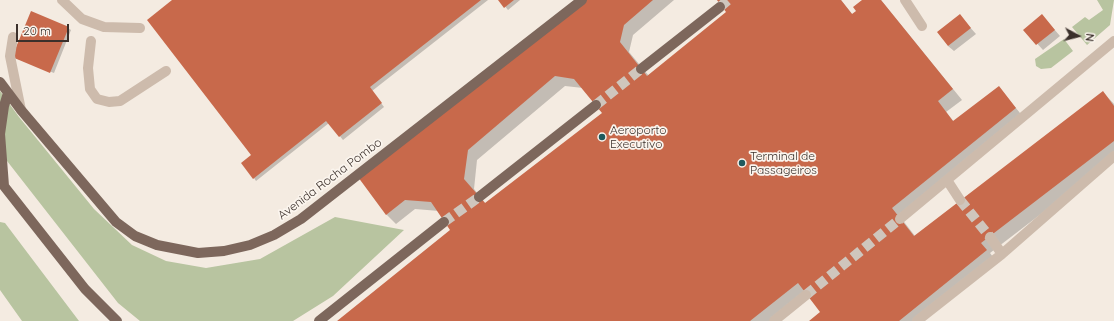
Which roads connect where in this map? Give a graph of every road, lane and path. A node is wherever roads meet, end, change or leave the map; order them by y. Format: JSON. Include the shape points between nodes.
{"nodes":[{"id":1,"x":62,"y":0,"type":"edge"},
{"id":2,"x":582,"y":0,"type":"edge"},
{"id":3,"x":905,"y":0,"type":"edge"},
{"id":4,"x":720,"y":7,"type":"tunnel mouth"},
{"id":5,"x":922,"y":26,"type":"dead end"},
{"id":6,"x":140,"y":28,"type":"dead end"},
{"id":7,"x":13,"y":37,"type":"dead end"},
{"id":8,"x":1114,"y":40,"type":"edge"},
{"id":9,"x":90,"y":41,"type":"dead end"},
{"id":10,"x":641,"y":69,"type":"tunnel mouth"},
{"id":11,"x":166,"y":71,"type":"dead end"},
{"id":12,"x":0,"y":82,"type":"edge"},
{"id":13,"x":8,"y":93,"type":"junction"},
{"id":14,"x":596,"y":105,"type":"tunnel mouth"},
{"id":15,"x":21,"y":110,"type":"junction"},
{"id":16,"x":1114,"y":156,"type":"edge"},
{"id":17,"x":947,"y":180,"type":"junction"},
{"id":18,"x":2,"y":184,"type":"edge"},
{"id":19,"x":479,"y":197,"type":"tunnel mouth"},
{"id":20,"x":960,"y":200,"type":"tunnel mouth"},
{"id":21,"x":900,"y":219,"type":"tunnel mouth"},
{"id":22,"x":444,"y":222,"type":"tunnel mouth"},
{"id":23,"x":990,"y":237,"type":"tunnel mouth"},
{"id":24,"x":1002,"y":254,"type":"junction"},
{"id":25,"x":806,"y":295,"type":"tunnel mouth"},
{"id":26,"x":117,"y":321,"type":"edge"},
{"id":27,"x":319,"y":321,"type":"edge"},
{"id":28,"x":774,"y":321,"type":"edge"},
{"id":29,"x":917,"y":321,"type":"edge"}],
"edges":[{"from":1,"to":6,"type":"lane","via":[[82,19],[104,27]]},
{"from":2,"to":15,"type":"main road","name":"Avenida Rocha Pombo","via":[[301,219],[274,236],[224,252],[198,253],[178,250],[135,236],[116,222],[99,204]]},
{"from":3,"to":5,"type":"lane"},
{"from":4,"to":10,"type":"main road"},
{"from":7,"to":15,"type":"lane","via":[[10,56]]},
{"from":8,"to":17,"type":"lane"},
{"from":9,"to":11,"type":"lane","via":[[90,89],[97,99],[120,101]]},
{"from":12,"to":13,"type":"main road","name":"Avenida Rocha Pombo"},
{"from":13,"to":15,"type":"main road","name":"Avenida Rocha Pombo"},
{"from":13,"to":18,"type":"main road","via":[[0,134]]},
{"from":14,"to":19,"type":"main road"},
{"from":16,"to":24,"type":"lane"},
{"from":17,"to":20,"type":"lane"},
{"from":17,"to":21,"type":"lane"},
{"from":18,"to":26,"type":"main road","via":[[85,289]]},
{"from":22,"to":27,"type":"main road"},
{"from":23,"to":24,"type":"lane"},
{"from":24,"to":29,"type":"lane"},
{"from":25,"to":28,"type":"lane"}]}
